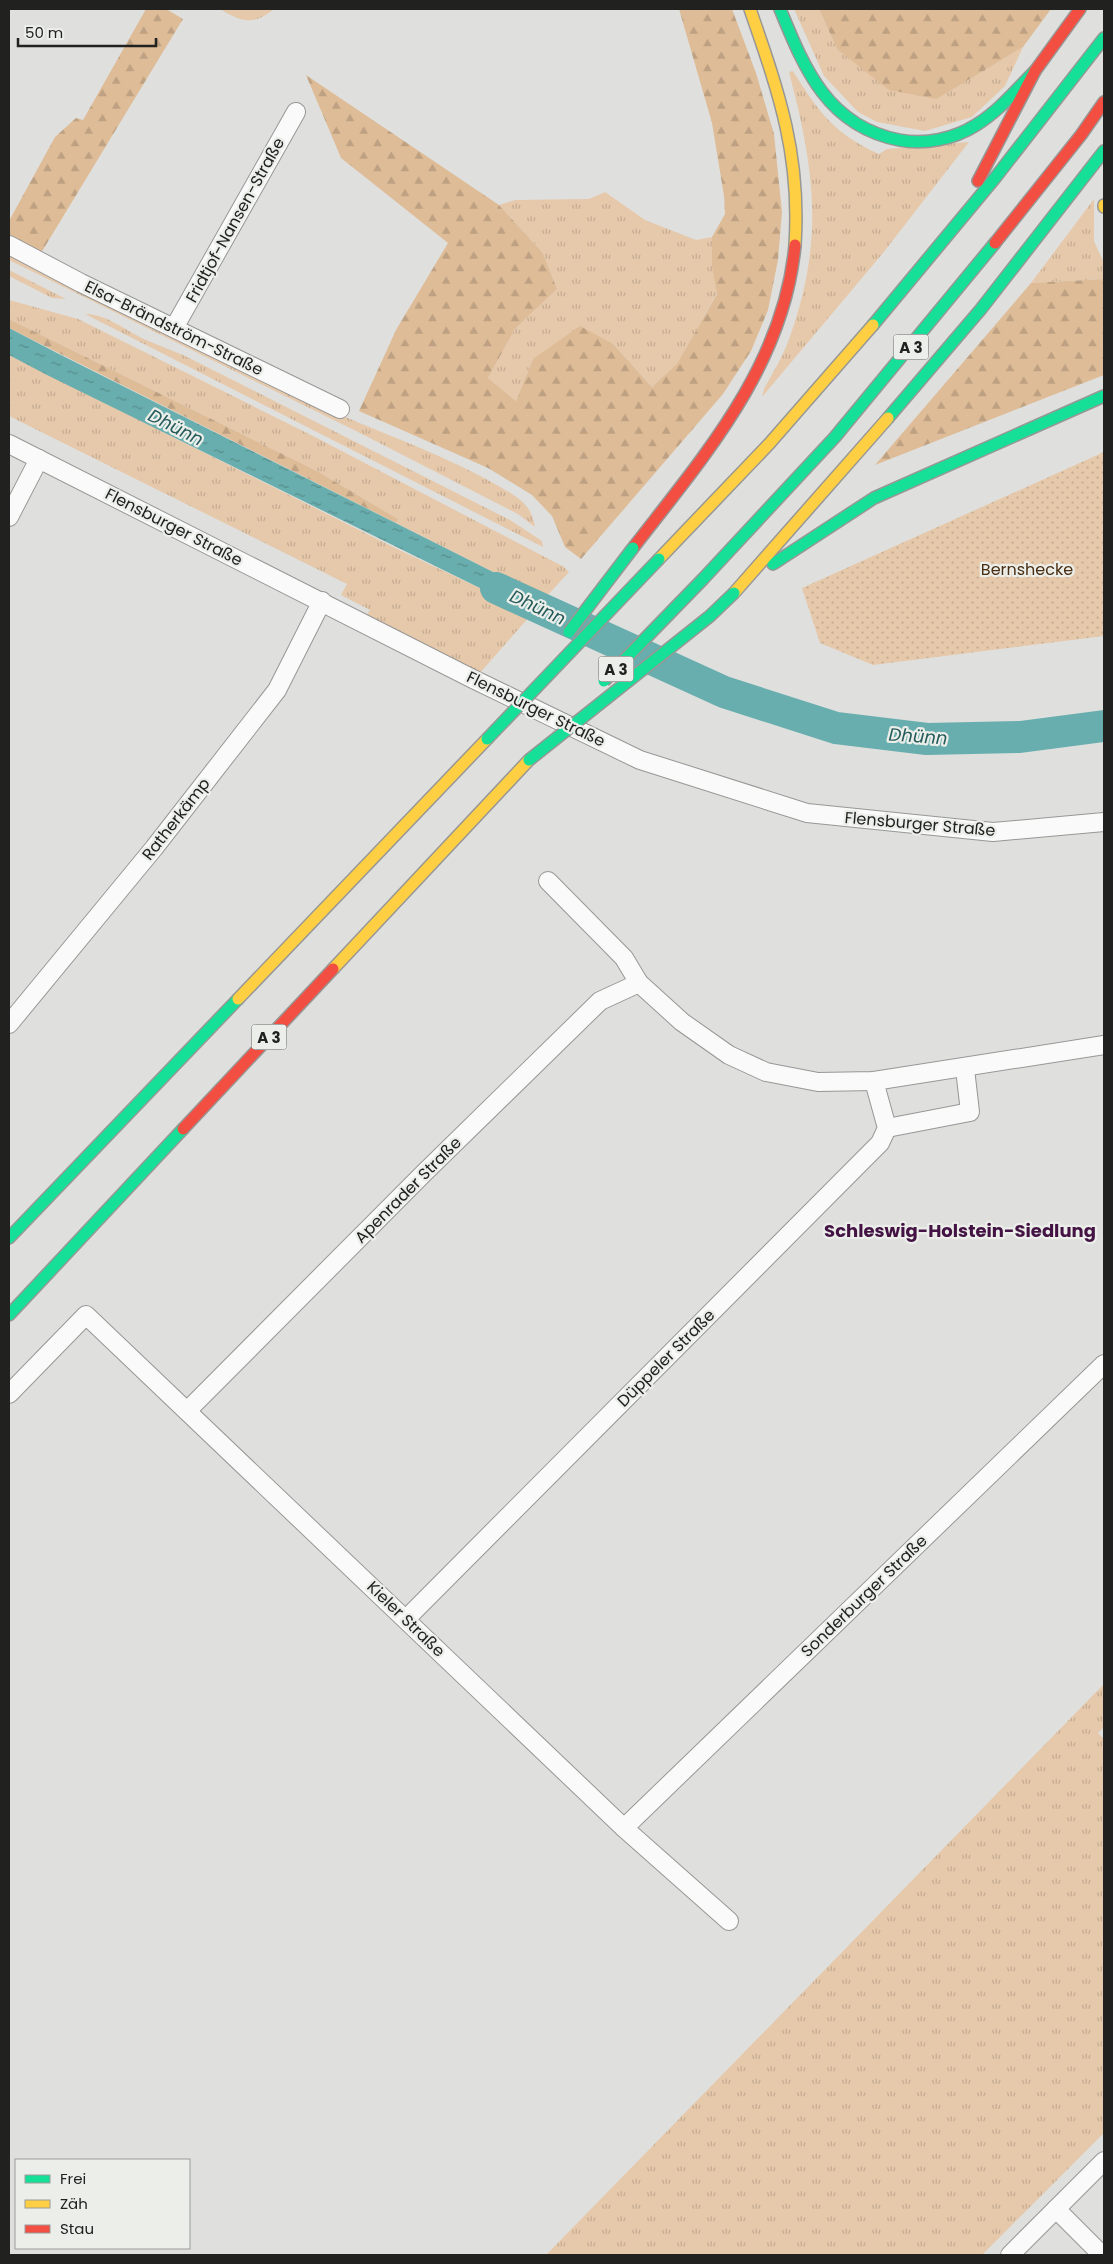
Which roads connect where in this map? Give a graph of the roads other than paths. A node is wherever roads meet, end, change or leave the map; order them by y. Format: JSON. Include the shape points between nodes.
{"nodes":[{"id":1,"x":750,"y":9,"type":"edge"},
{"id":2,"x":780,"y":9,"type":"edge"},
{"id":3,"x":1080,"y":9,"type":"edge"},
{"id":4,"x":1104,"y":38,"type":"edge"},
{"id":5,"x":1035,"y":71,"type":"junction"},
{"id":6,"x":1104,"y":102,"type":"edge"},
{"id":7,"x":296,"y":112,"type":"dead end"},
{"id":8,"x":1104,"y":151,"type":"edge"},
{"id":9,"x":957,"y":225,"type":"junction"},
{"id":10,"x":9,"y":244,"type":"edge"},
{"id":11,"x":174,"y":328,"type":"junction"},
{"id":12,"x":1104,"y":396,"type":"edge"},
{"id":13,"x":340,"y":409,"type":"dead end"},
{"id":14,"x":9,"y":444,"type":"edge"},
{"id":15,"x":39,"y":459,"type":"junction"},
{"id":16,"x":9,"y":517,"type":"edge"},
{"id":17,"x":744,"y":582,"type":"junction"},
{"id":18,"x":322,"y":601,"type":"junction"},
{"id":19,"x":563,"y":640,"type":"dead end"},
{"id":20,"x":551,"y":655,"type":"dead end"},
{"id":21,"x":487,"y":739,"type":"junction"},
{"id":22,"x":529,"y":760,"type":"junction"},
{"id":23,"x":1104,"y":822,"type":"edge"},
{"id":24,"x":548,"y":881,"type":"dead end"},
{"id":25,"x":639,"y":983,"type":"junction"},
{"id":26,"x":9,"y":1024,"type":"edge"},
{"id":27,"x":1104,"y":1045,"type":"edge"},
{"id":28,"x":965,"y":1069,"type":"junction"},
{"id":29,"x":874,"y":1081,"type":"junction"},
{"id":30,"x":886,"y":1128,"type":"junction"},
{"id":31,"x":9,"y":1238,"type":"edge"},
{"id":32,"x":9,"y":1314,"type":"edge"},
{"id":33,"x":1104,"y":1364,"type":"edge"},
{"id":34,"x":9,"y":1394,"type":"edge"},
{"id":35,"x":187,"y":1411,"type":"junction"},
{"id":36,"x":406,"y":1619,"type":"junction"},
{"id":37,"x":624,"y":1828,"type":"junction"},
{"id":38,"x":729,"y":1921,"type":"dead end"},
{"id":39,"x":1104,"y":2161,"type":"edge"},
{"id":40,"x":1056,"y":2209,"type":"junction"},
{"id":41,"x":1010,"y":2255,"type":"edge"},
{"id":42,"x":1102,"y":2255,"type":"edge"}],
"edges":[{"from":1,"to":19,"type":"highway","bridge":true,"via":[[792,148],[796,231],[781,316],[768,350],[738,408]]},
{"from":2,"to":5,"type":"highway","via":[[803,64],[822,94],[855,124],[892,139],[930,141],[966,130],[995,110]]},
{"from":3,"to":5,"type":"highway"},
{"from":4,"to":9,"type":"highway","number":"A 3"},
{"from":5,"to":9,"type":"highway"},
{"from":6,"to":22,"type":"highway","number":"A 3","bridge":true,"via":[[907,352],[835,437]]},
{"from":7,"to":11,"type":"street","name":"Fridtjof-Nansen-Straße"},
{"from":8,"to":17,"type":"highway","via":[[981,309]]},
{"from":9,"to":21,"type":"highway","number":"A 3","bridge":true,"via":[[803,406]]},
{"from":10,"to":11,"type":"street","name":"Elsa-Brändström-Straße"},
{"from":11,"to":13,"type":"street","name":"Elsa-Brändström-Straße"},
{"from":12,"to":17,"type":"highway","via":[[874,498]]},
{"from":14,"to":15,"type":"street","name":"Flensburger Straße"},
{"from":15,"to":16,"type":"street"},
{"from":15,"to":18,"type":"street","name":"Flensburger Straße"},
{"from":17,"to":22,"type":"highway","bridge":true,"via":[[710,616]]},
{"from":18,"to":23,"type":"street","name":"Flensburger Straße","via":[[640,760],[807,813],[993,832]]},
{"from":18,"to":26,"type":"street","name":"Ratherkämp","via":[[277,690],[154,848]]},
{"from":20,"to":21,"type":"highway","bridge":true},
{"from":21,"to":31,"type":"highway","number":"A 3"},
{"from":22,"to":32,"type":"highway","number":"A 3"},
{"from":24,"to":25,"type":"street","via":[[624,958]]},
{"from":25,"to":29,"type":"street","via":[[682,1022],[728,1055],[766,1072],[818,1082]]},
{"from":25,"to":35,"type":"street","name":"Apenrader Straße","via":[[600,1001]]},
{"from":27,"to":28,"type":"street"},
{"from":28,"to":29,"type":"street"},
{"from":28,"to":30,"type":"street","via":[[970,1112]]},
{"from":29,"to":30,"type":"street"},
{"from":30,"to":36,"type":"street","name":"Düppeler Straße","via":[[880,1143]]},
{"from":33,"to":37,"type":"street","name":"Sonderburger Straße"},
{"from":34,"to":35,"type":"street","name":"Kieler Straße","via":[[86,1315]]},
{"from":35,"to":36,"type":"street","name":"Kieler Straße"},
{"from":36,"to":37,"type":"street","name":"Kieler Straße"},
{"from":37,"to":38,"type":"street","name":"Kieler Straße"},
{"from":39,"to":40,"type":"street"},
{"from":40,"to":41,"type":"street"},
{"from":40,"to":42,"type":"street"}]}
